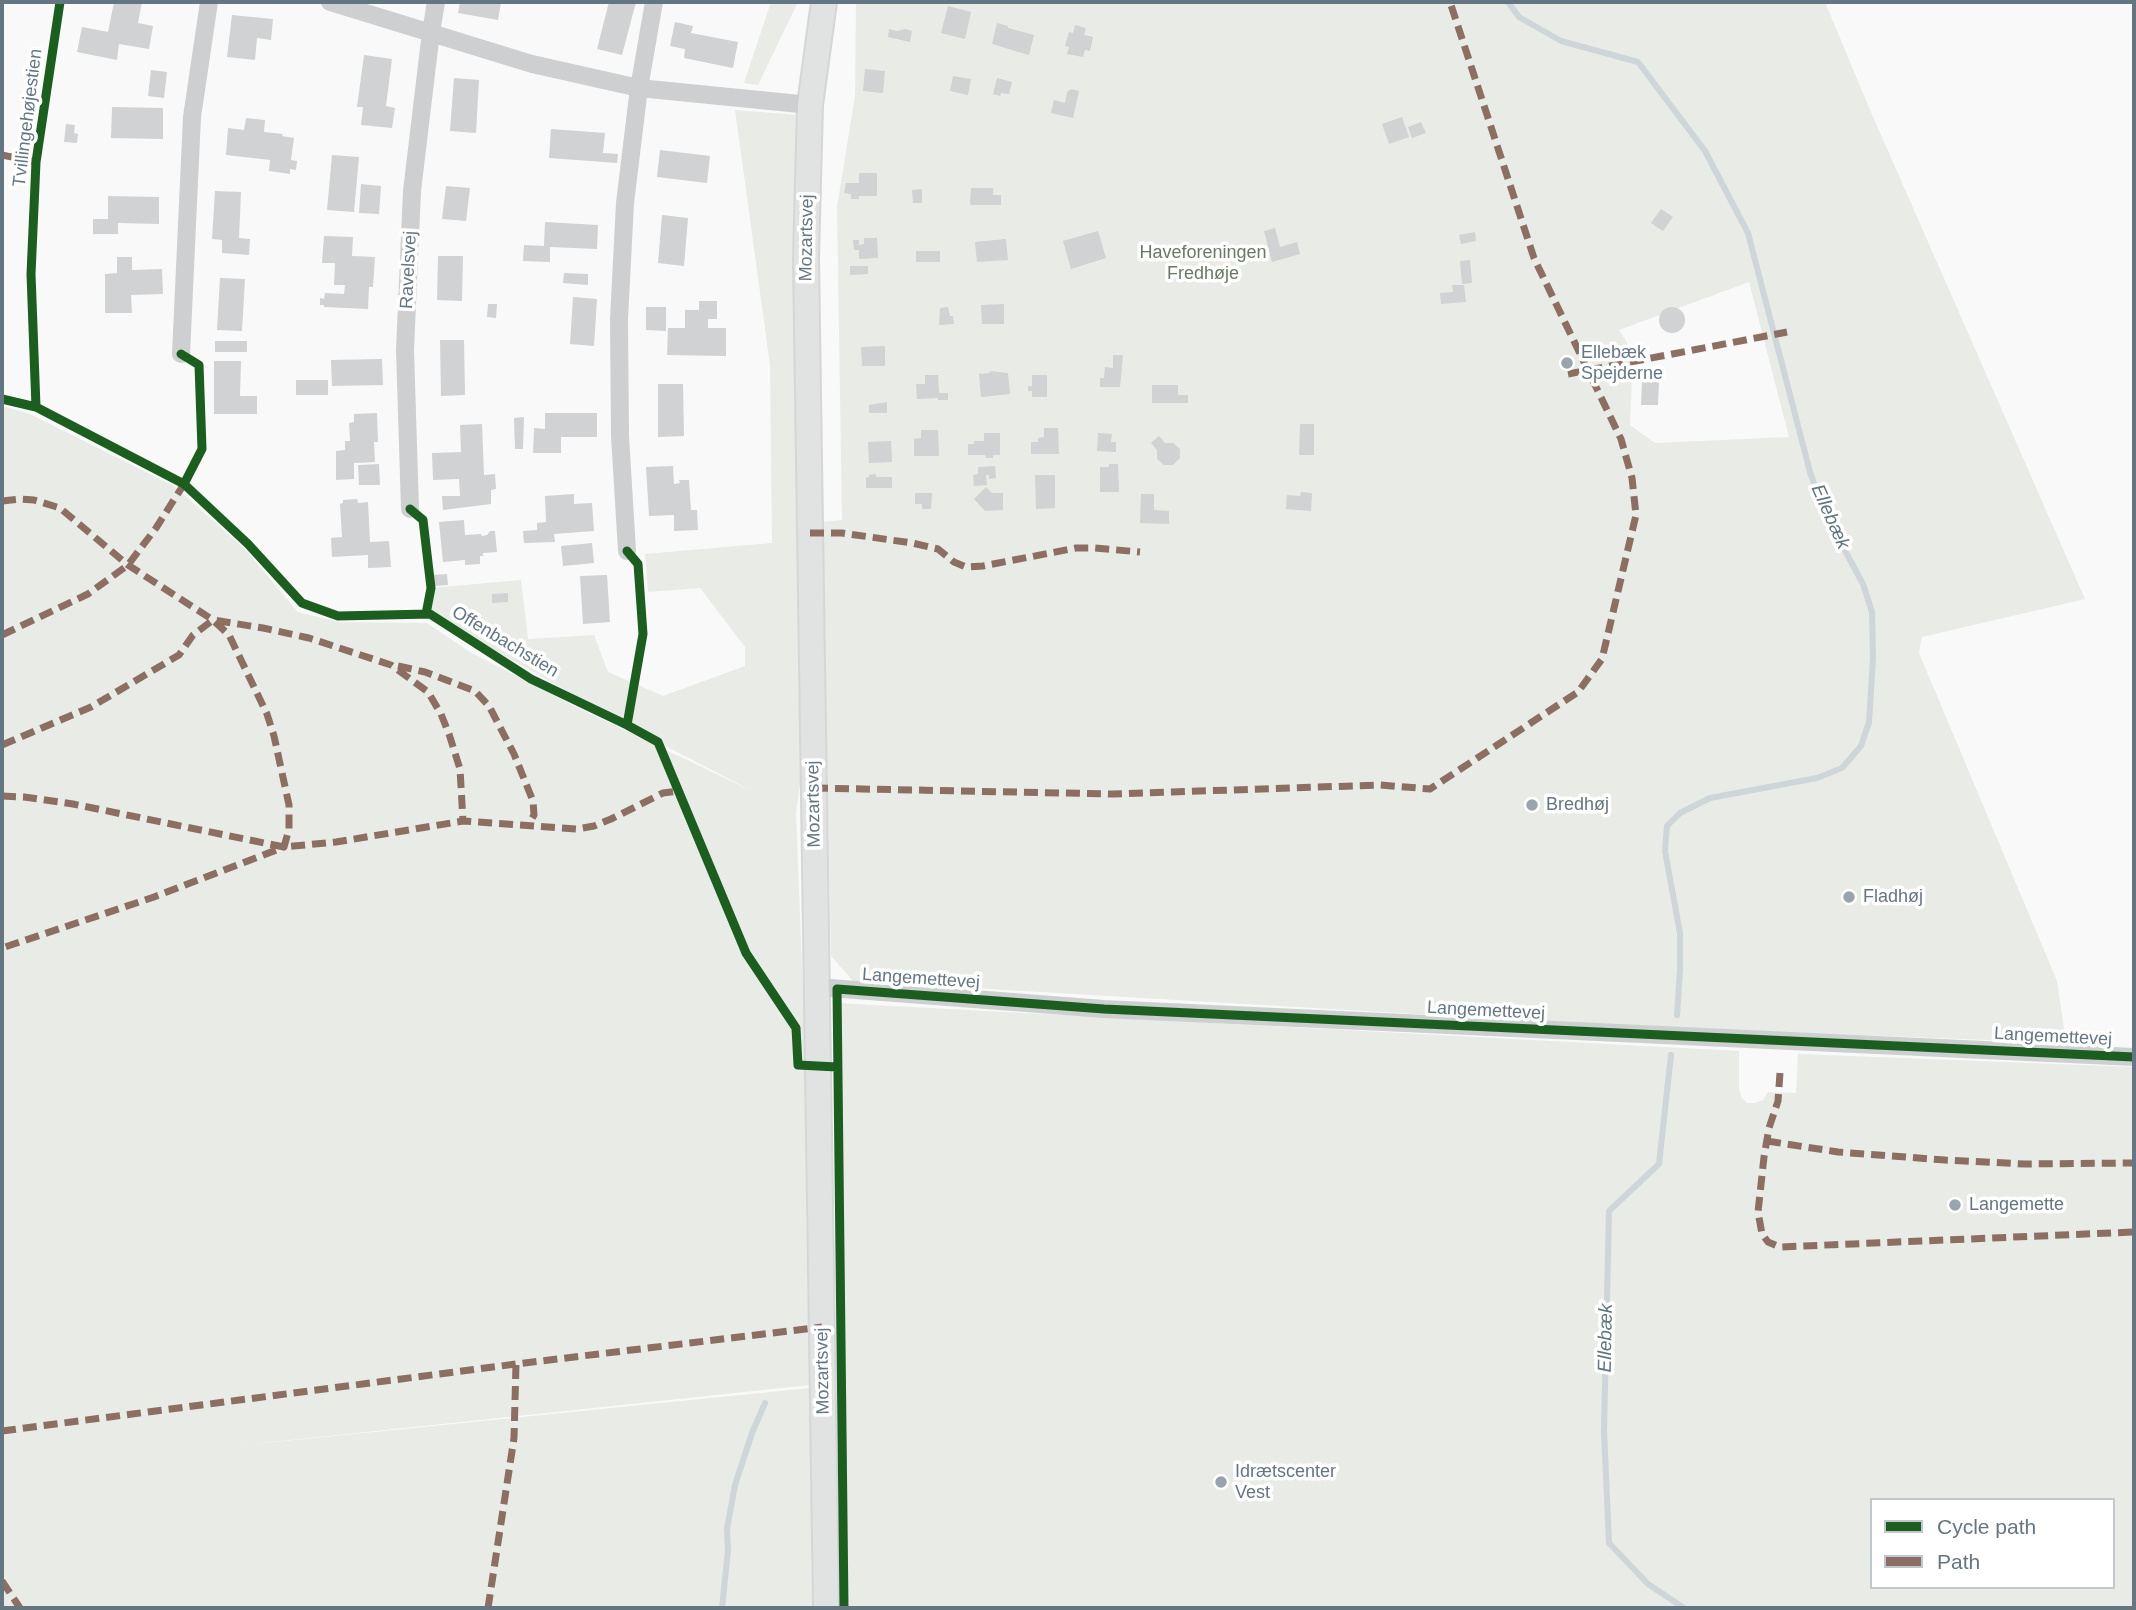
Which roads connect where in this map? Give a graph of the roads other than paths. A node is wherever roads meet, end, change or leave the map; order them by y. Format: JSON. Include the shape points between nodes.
{"nodes":[{"id":1,"x":209,"y":2,"type":"edge"},
{"id":2,"x":330,"y":2,"type":"edge"},
{"id":3,"x":436,"y":2,"type":"edge"},
{"id":4,"x":654,"y":2,"type":"edge"},
{"id":5,"x":824,"y":2,"type":"edge"},
{"id":6,"x":431,"y":32,"type":"junction"},
{"id":7,"x":639,"y":88,"type":"junction"},
{"id":8,"x":810,"y":105,"type":"junction"},
{"id":9,"x":181,"y":354,"type":"dead end"},
{"id":10,"x":410,"y":509,"type":"dead end"},
{"id":11,"x":627,"y":551,"type":"dead end"},
{"id":12,"x":817,"y":987,"type":"junction"},
{"id":13,"x":2134,"y":1057,"type":"edge"},
{"id":14,"x":826,"y":1608,"type":"edge"}],
"edges":[{"from":1,"to":9,"type":"street","via":[[192,117]]},
{"from":2,"to":6,"type":"street"},
{"from":3,"to":6,"type":"street","name":"Ravelsvej"},
{"from":4,"to":7,"type":"street"},
{"from":5,"to":8,"type":"street","name":"Mozartsvej"},
{"from":6,"to":7,"type":"street","via":[[533,64]]},
{"from":6,"to":10,"type":"street","name":"Ravelsvej","via":[[412,191],[405,350]]},
{"from":7,"to":8,"type":"street"},
{"from":7,"to":11,"type":"street","via":[[625,203],[619,319]]},
{"from":8,"to":12,"type":"street","name":"Mozartsvej","via":[[806,257]]},
{"from":12,"to":13,"type":"street","name":"Langemettevej","via":[[1104,1009]]},
{"from":12,"to":14,"type":"street","name":"Mozartsvej"}]}
